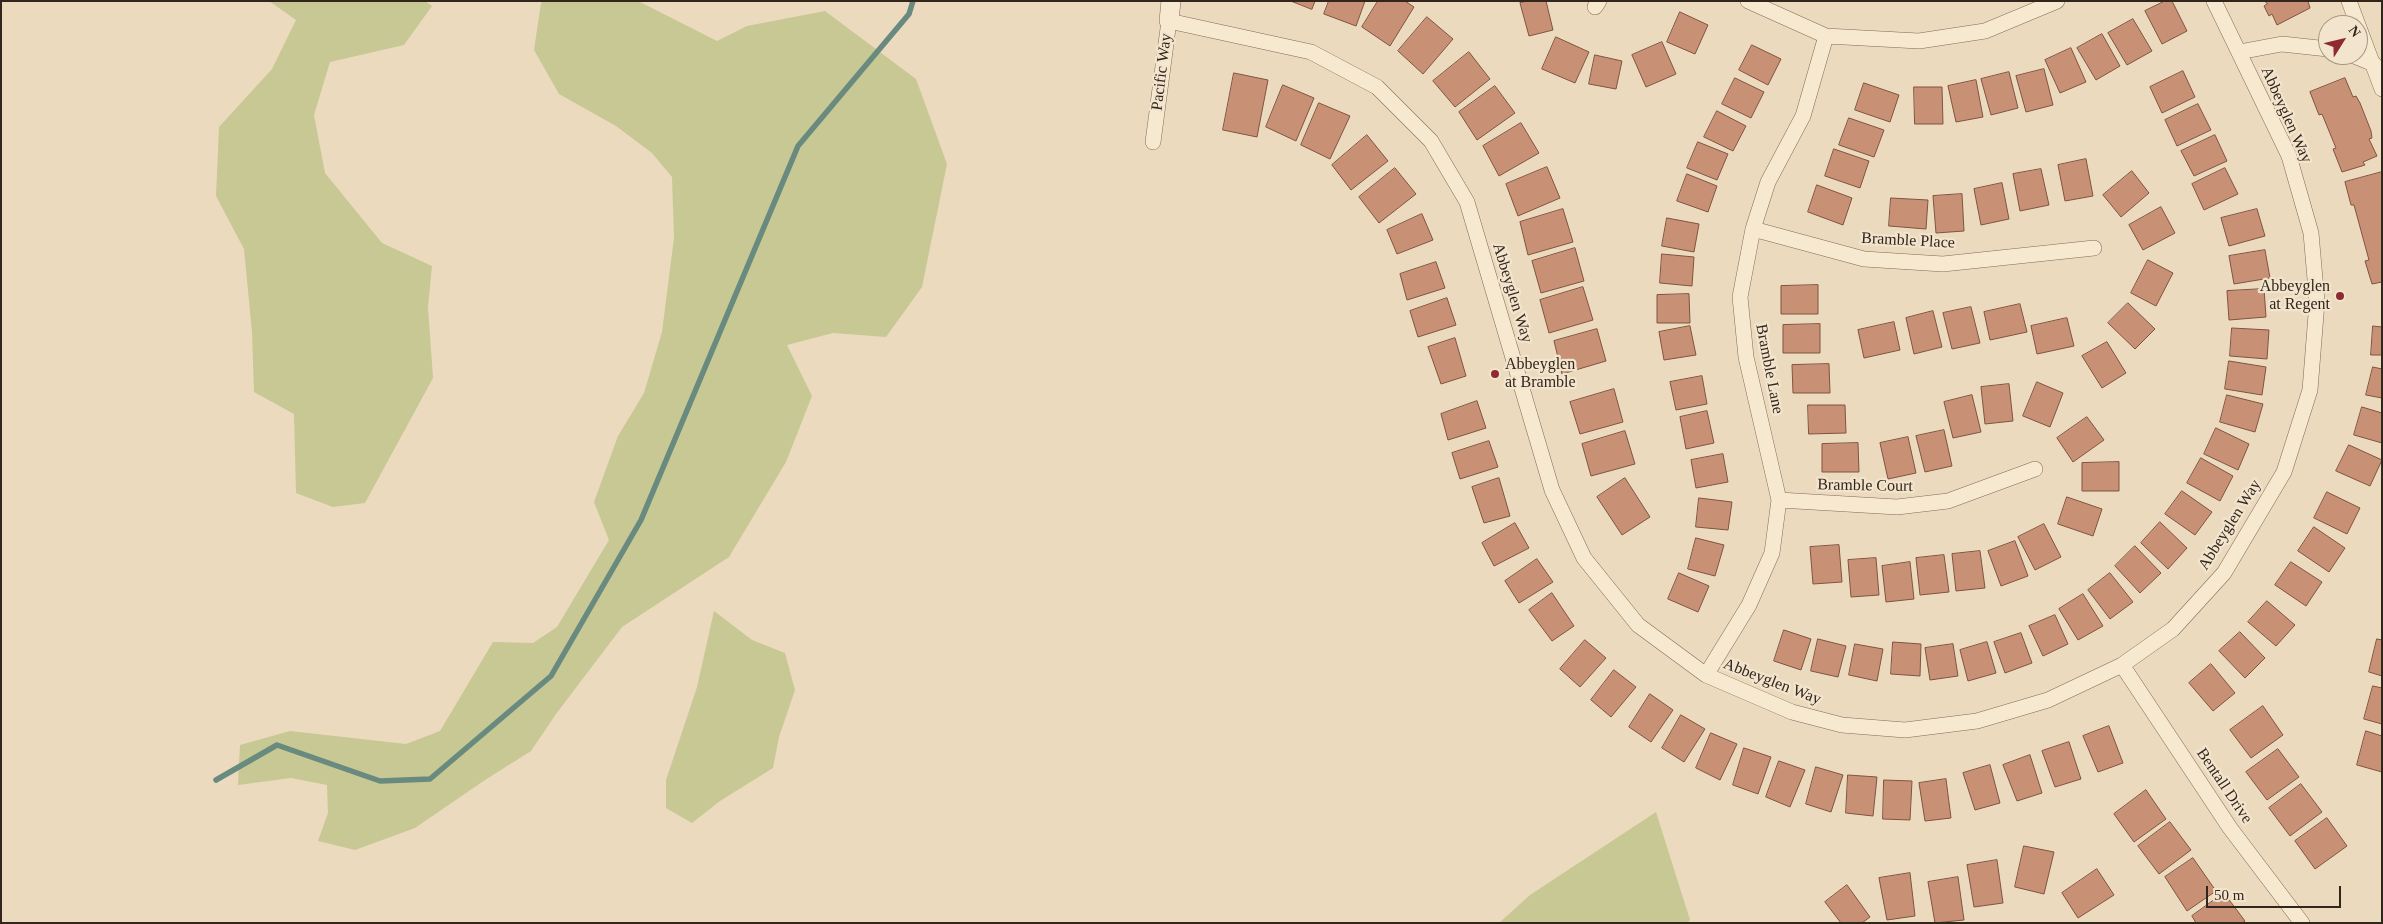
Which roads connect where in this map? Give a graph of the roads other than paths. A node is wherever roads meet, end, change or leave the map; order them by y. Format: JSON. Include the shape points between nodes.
{"nodes":[{"id":1,"x":1171,"y":1,"type":"edge"},
{"id":2,"x":1748,"y":1,"type":"edge"},
{"id":3,"x":2057,"y":1,"type":"edge"},
{"id":4,"x":2214,"y":1,"type":"edge"},
{"id":5,"x":2349,"y":1,"type":"edge"},
{"id":6,"x":1169,"y":22,"type":"junction"},
{"id":7,"x":1826,"y":36,"type":"junction"},
{"id":8,"x":2318,"y":48,"type":"edge"},
{"id":9,"x":2238,"y":52,"type":"junction"},
{"id":10,"x":2378,"y":70,"type":"edge"},
{"id":11,"x":2382,"y":89,"type":"edge"},
{"id":12,"x":1154,"y":142,"type":"dead end"},
{"id":13,"x":1753,"y":229,"type":"junction"},
{"id":14,"x":2094,"y":248,"type":"dead end"},
{"id":15,"x":2035,"y":470,"type":"dead end"},
{"id":16,"x":1780,"y":500,"type":"junction"},
{"id":17,"x":2122,"y":665,"type":"junction"},
{"id":18,"x":1706,"y":675,"type":"junction"},
{"id":19,"x":2302,"y":923,"type":"edge"}],
"edges":[{"from":1,"to":6,"type":"street","name":"Pacific Way"},
{"from":2,"to":7,"type":"street"},
{"from":3,"to":7,"type":"street","via":[[1985,31],[1919,41]]},
{"from":4,"to":9,"type":"street","name":"Abbeyglen Way"},
{"from":5,"to":10,"type":"street"},
{"from":6,"to":12,"type":"street","name":"Pacific Way"},
{"from":6,"to":18,"type":"street","name":"Abbeyglen Way","via":[[1311,52],[1377,86],[1431,141],[1467,202],[1552,490],[1584,558],[1638,625]]},
{"from":7,"to":13,"type":"street","name":"Bramble Lane","via":[[1803,116],[1768,182]]},
{"from":8,"to":9,"type":"street","name":"Abbeyglen Way","via":[[2282,44]]},
{"from":9,"to":17,"type":"street","name":"Abbeyglen Way","via":[[2289,156],[2311,233],[2317,302],[2310,390],[2284,472],[2224,573],[2173,629]]},
{"from":10,"to":11,"type":"street"},
{"from":13,"to":14,"type":"street","name":"Bramble Place","via":[[1864,259],[1944,264]]},
{"from":13,"to":16,"type":"street","name":"Bramble Lane","via":[[1740,297],[1746,357]]},
{"from":15,"to":16,"type":"street","name":"Bramble Court","via":[[1948,501],[1897,507]]},
{"from":16,"to":18,"type":"street","name":"Bramble Lane","via":[[1772,553],[1750,605]]},
{"from":17,"to":18,"type":"street","name":"Abbeyglen Way","via":[[2048,700],[1977,721],[1904,730],[1842,725],[1792,712]]},
{"from":17,"to":19,"type":"street","name":"Bentall Drive","via":[[2230,828]]}]}
